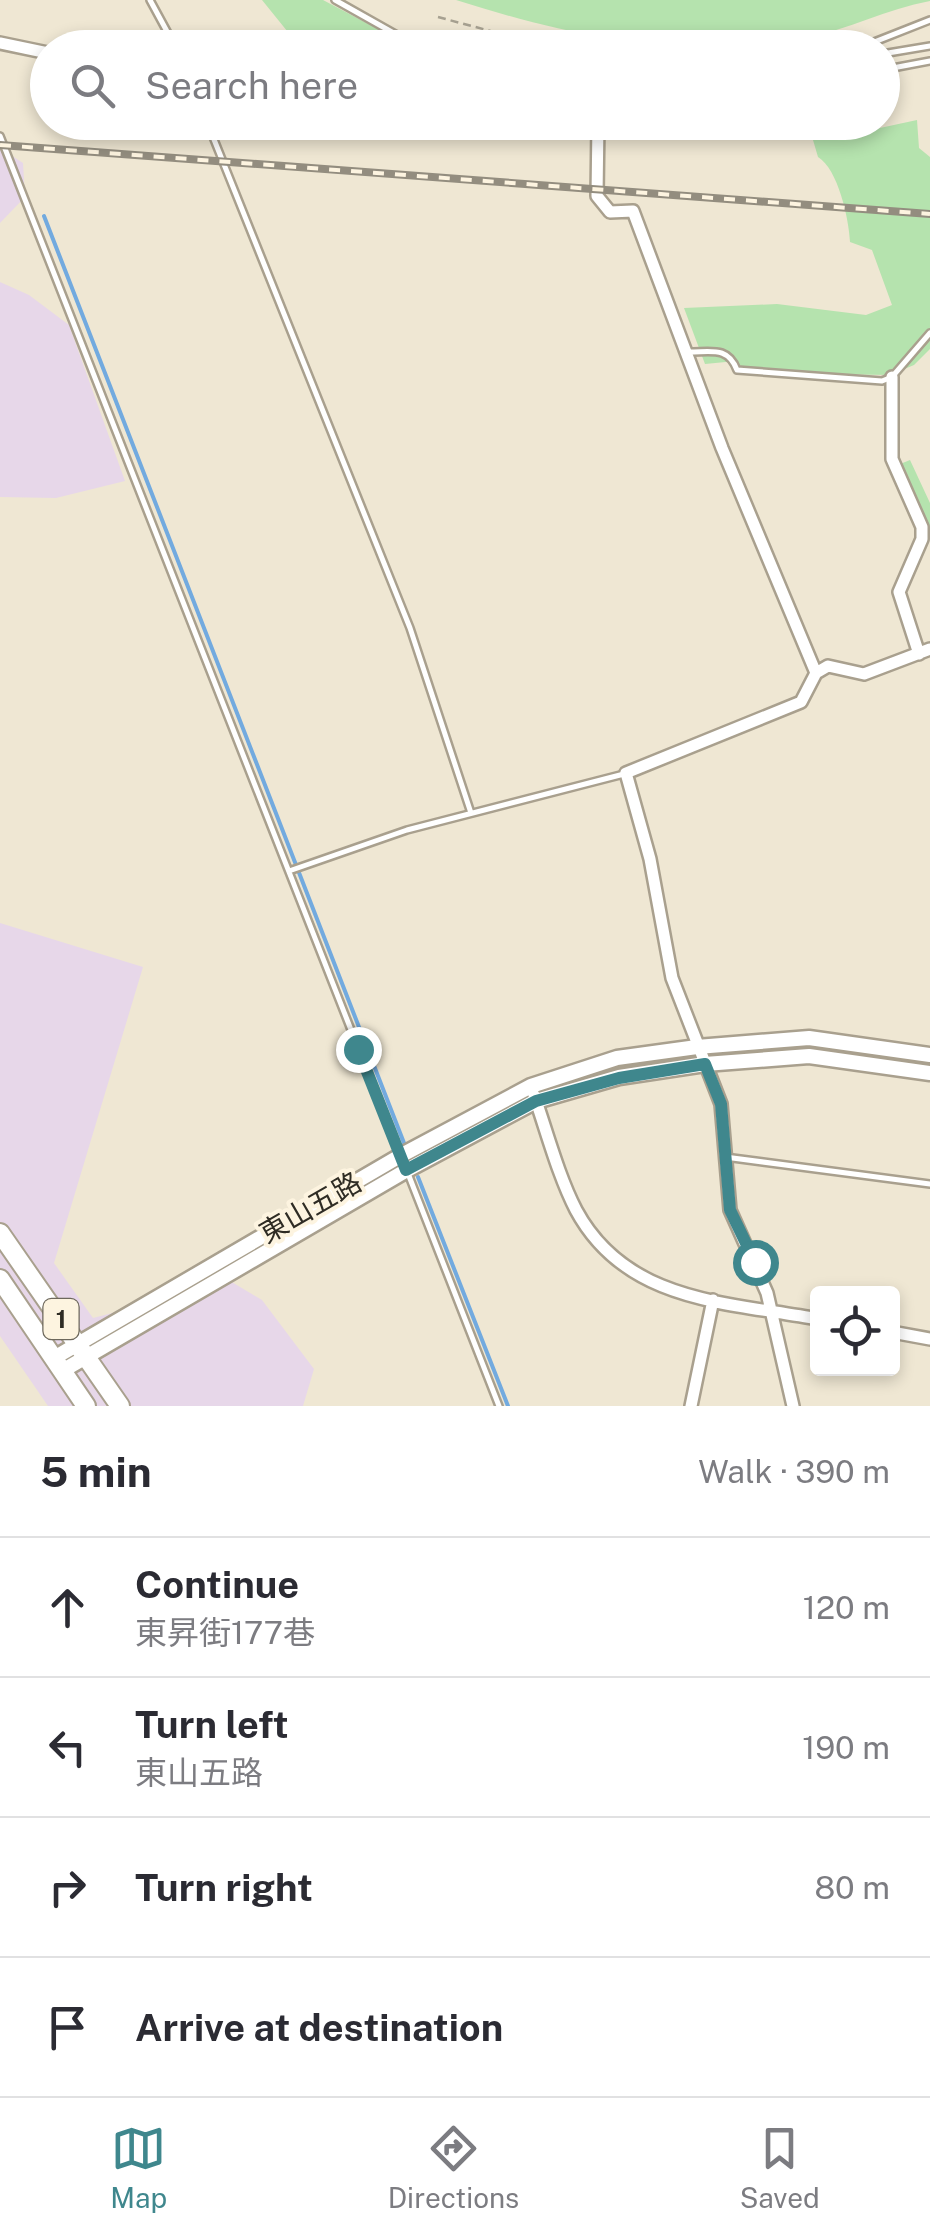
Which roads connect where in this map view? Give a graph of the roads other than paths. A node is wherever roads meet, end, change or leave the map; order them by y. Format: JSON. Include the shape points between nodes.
{"nodes":[{"id":1,"x":150,"y":0,"type":"edge"},
{"id":2,"x":336,"y":0,"type":"edge"},
{"id":3,"x":930,"y":20,"type":"edge"},
{"id":4,"x":166,"y":30,"type":"edge"},
{"id":5,"x":388,"y":30,"type":"edge"},
{"id":6,"x":900,"y":32,"type":"edge"},
{"id":7,"x":0,"y":43,"type":"edge"},
{"id":8,"x":930,"y":46,"type":"edge"},
{"id":9,"x":30,"y":49,"type":"edge"},
{"id":10,"x":900,"y":51,"type":"edge"},
{"id":11,"x":930,"y":61,"type":"edge"},
{"id":12,"x":900,"y":67,"type":"edge"},
{"id":13,"x":0,"y":136,"type":"edge"},
{"id":14,"x":214,"y":140,"type":"edge"},
{"id":15,"x":598,"y":140,"type":"edge"},
{"id":16,"x":930,"y":333,"type":"edge"},
{"id":17,"x":685,"y":352,"type":"junction"},
{"id":18,"x":892,"y":377,"type":"junction"},
{"id":19,"x":924,"y":652,"type":"edge"},
{"id":20,"x":816,"y":674,"type":"junction"},
{"id":21,"x":626,"y":773,"type":"junction"},
{"id":22,"x":470,"y":812,"type":"junction"},
{"id":23,"x":289,"y":871,"type":"junction"},
{"id":24,"x":697,"y":1047,"type":"junction"},
{"id":25,"x":930,"y":1054,"type":"edge"},
{"id":26,"x":705,"y":1064,"type":"junction"},
{"id":27,"x":930,"y":1073,"type":"edge"},
{"id":28,"x":531,"y":1086,"type":"junction"},
{"id":29,"x":536,"y":1101,"type":"junction"},
{"id":30,"x":724,"y":1157,"type":"junction"},
{"id":31,"x":403,"y":1163,"type":"junction"},
{"id":32,"x":930,"y":1184,"type":"edge"},
{"id":33,"x":0,"y":1233,"type":"edge"},
{"id":34,"x":0,"y":1279,"type":"edge"},
{"id":35,"x":713,"y":1300,"type":"junction"},
{"id":36,"x":770,"y":1310,"type":"junction"},
{"id":37,"x":810,"y":1317,"type":"edge"},
{"id":38,"x":900,"y":1334,"type":"edge"},
{"id":39,"x":930,"y":1340,"type":"edge"},
{"id":40,"x":82,"y":1349,"type":"junction"},
{"id":41,"x":58,"y":1364,"type":"junction"},
{"id":42,"x":86,"y":1406,"type":"edge"},
{"id":43,"x":120,"y":1406,"type":"edge"},
{"id":44,"x":499,"y":1406,"type":"edge"},
{"id":45,"x":691,"y":1406,"type":"edge"},
{"id":46,"x":793,"y":1406,"type":"edge"}],
"edges":[{"from":1,"to":4,"type":"lane"},
{"from":2,"to":5,"type":"lane"},
{"from":3,"to":6,"type":"lane"},
{"from":7,"to":9,"type":"street"},
{"from":8,"to":10,"type":"lane"},
{"from":11,"to":12,"type":"lane"},
{"from":13,"to":23,"type":"lane"},
{"from":14,"to":22,"type":"lane","via":[[410,628]]},
{"from":15,"to":17,"type":"street","via":[[597,196],[610,212],[633,211]]},
{"from":16,"to":18,"type":"lane"},
{"from":17,"to":18,"type":"lane","via":[[723,352],[737,370]]},
{"from":17,"to":20,"type":"street"},
{"from":18,"to":19,"type":"street","via":[[892,459],[922,527],[899,592]]},
{"from":19,"to":20,"type":"street","via":[[864,674],[828,666]]},
{"from":20,"to":21,"type":"street","via":[[801,702]]},
{"from":21,"to":22,"type":"lane"},
{"from":21,"to":24,"type":"street","via":[[672,978]]},
{"from":22,"to":23,"type":"lane"},
{"from":23,"to":31,"type":"lane"},
{"from":24,"to":25,"type":"street","name":"東山五路","via":[[809,1038]]},
{"from":24,"to":26,"type":"street"},
{"from":24,"to":28,"type":"street","name":"東山五路","via":[[618,1058]]},
{"from":26,"to":27,"type":"street","name":"東山五路","via":[[809,1056]]},
{"from":26,"to":29,"type":"street","name":"東山五路"},
{"from":26,"to":30,"type":"street","via":[[721,1104]]},
{"from":28,"to":29,"type":"street"},
{"from":28,"to":31,"type":"street","name":"東山五路"},
{"from":29,"to":31,"type":"street","name":"東山五路"},
{"from":29,"to":35,"type":"street","via":[[576,1210],[595,1235],[644,1279]]},
{"from":30,"to":32,"type":"lane"},
{"from":30,"to":36,"type":"street","via":[[730,1210]]},
{"from":31,"to":40,"type":"street","name":"東山五路"},
{"from":31,"to":44,"type":"lane"},
{"from":33,"to":40,"type":"main road","number":"1"},
{"from":34,"to":41,"type":"main road","number":"1"},
{"from":35,"to":36,"type":"street"},
{"from":35,"to":45,"type":"street"},
{"from":36,"to":37,"type":"street"},
{"from":36,"to":46,"type":"street"},
{"from":38,"to":39,"type":"street"},
{"from":40,"to":41,"type":"street","name":"東山五路"},
{"from":40,"to":43,"type":"main road","number":"1"},
{"from":41,"to":42,"type":"main road","number":"1"}]}
